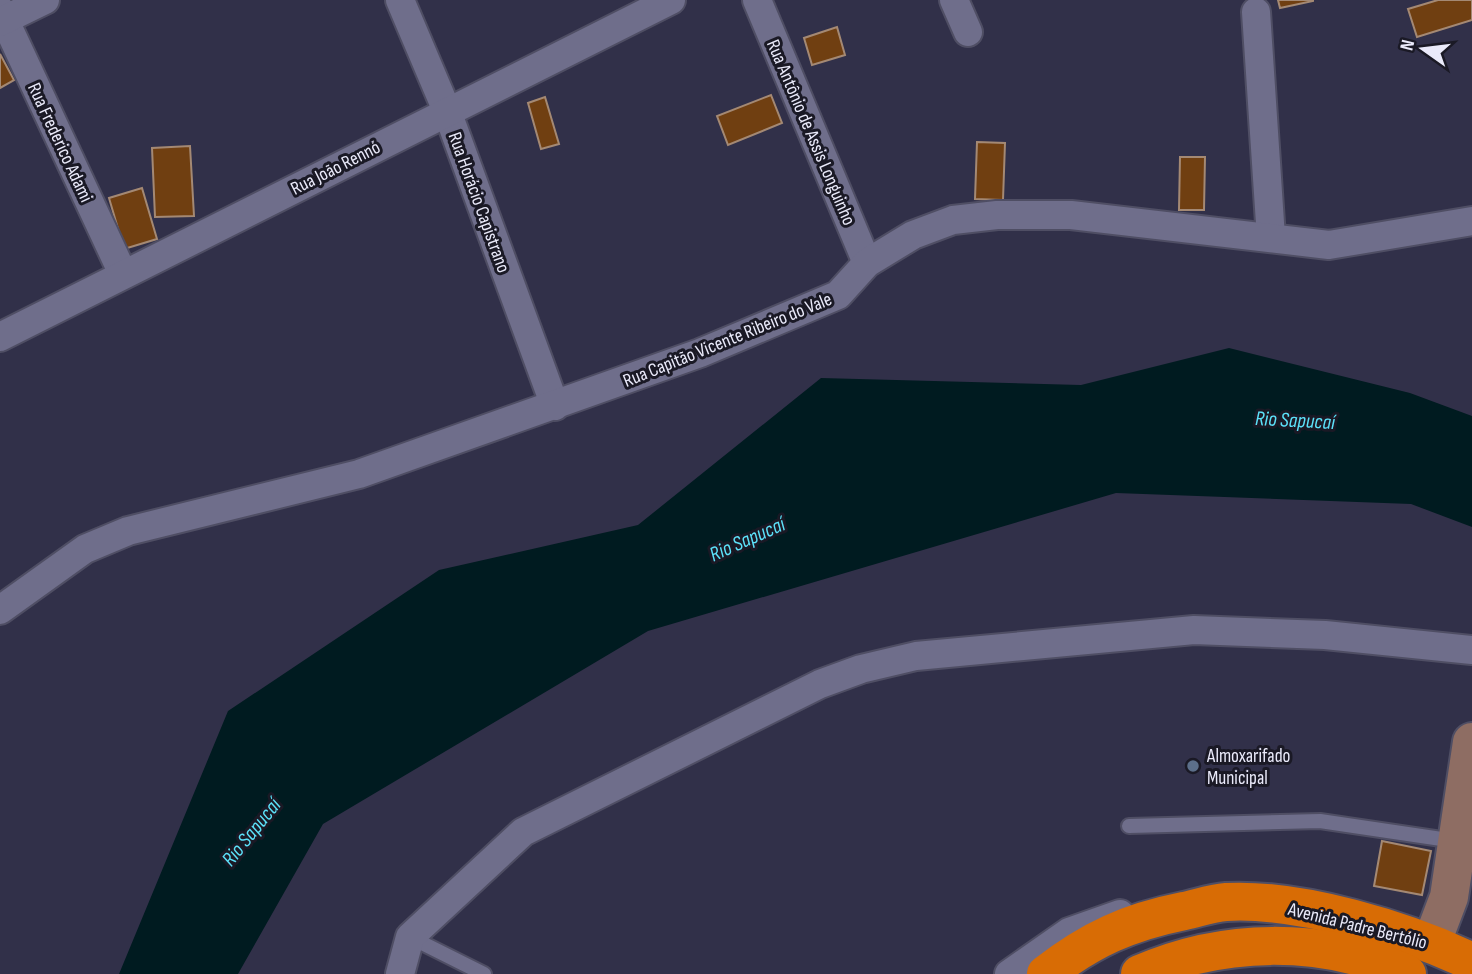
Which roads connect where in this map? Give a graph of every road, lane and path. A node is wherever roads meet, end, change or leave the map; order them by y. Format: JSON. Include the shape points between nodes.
{"nodes":[{"id":1,"x":45,"y":0,"type":"edge"},
{"id":2,"x":400,"y":0,"type":"edge"},
{"id":3,"x":671,"y":0,"type":"edge"},
{"id":4,"x":757,"y":0,"type":"edge"},
{"id":5,"x":954,"y":0,"type":"edge"},
{"id":6,"x":1256,"y":12,"type":"dead end"},
{"id":7,"x":1,"y":18,"type":"edge"},
{"id":8,"x":968,"y":32,"type":"dead end"},
{"id":9,"x":446,"y":111,"type":"junction"},
{"id":10,"x":1472,"y":221,"type":"edge"},
{"id":11,"x":1270,"y":238,"type":"junction"},
{"id":12,"x":867,"y":263,"type":"junction"},
{"id":13,"x":123,"y":274,"type":"junction"},
{"id":14,"x":0,"y":337,"type":"edge"},
{"id":15,"x":555,"y":405,"type":"junction"},
{"id":16,"x":0,"y":610,"type":"edge"},
{"id":17,"x":1472,"y":650,"type":"edge"},
{"id":18,"x":1472,"y":742,"type":"edge"},
{"id":19,"x":1129,"y":826,"type":"dead end"},
{"id":20,"x":1456,"y":841,"type":"junction"},
{"id":21,"x":1178,"y":912,"type":"junction"},
{"id":22,"x":410,"y":937,"type":"junction"},
{"id":23,"x":1432,"y":942,"type":"junction"},
{"id":24,"x":1472,"y":962,"type":"edge"},
{"id":25,"x":1209,"y":963,"type":"edge"},
{"id":26,"x":400,"y":974,"type":"edge"},
{"id":27,"x":484,"y":974,"type":"edge"},
{"id":28,"x":1009,"y":974,"type":"edge"},
{"id":29,"x":1046,"y":974,"type":"edge"},
{"id":30,"x":1140,"y":974,"type":"edge"},
{"id":31,"x":1407,"y":974,"type":"edge"}],
"edges":[{"from":1,"to":7,"type":"street"},
{"from":2,"to":9,"type":"street","name":"Rua Horácio Capistrano"},
{"from":3,"to":9,"type":"street","name":"Rua João Rennó"},
{"from":4,"to":12,"type":"street","name":"Rua Antônio de Assis Longuinho"},
{"from":5,"to":8,"type":"street"},
{"from":6,"to":11,"type":"street"},
{"from":7,"to":13,"type":"street","name":"Rua Frederico Adami"},
{"from":9,"to":13,"type":"street","name":"Rua João Rennó"},
{"from":9,"to":15,"type":"street","name":"Rua Horácio Capistrano"},
{"from":10,"to":11,"type":"street","name":"Rua Capitão Vicente Ribeiro do Vale","via":[[1329,245]]},
{"from":11,"to":12,"type":"street","name":"Rua Capitão Vicente Ribeiro do Vale","via":[[1071,215],[998,215],[953,220],[923,231]]},
{"from":12,"to":15,"type":"street","name":"Rua Capitão Vicente Ribeiro do Vale","via":[[838,295],[700,353]]},
{"from":13,"to":14,"type":"street","name":"Rua João Rennó"},
{"from":15,"to":16,"type":"street","name":"Rua Capitão Vicente Ribeiro do Vale","via":[[359,474],[128,531],[85,549]]},
{"from":17,"to":22,"type":"street","via":[[1325,635],[1194,630],[916,656],[861,669],[820,684],[523,832]]},
{"from":18,"to":20,"type":"main road"},
{"from":19,"to":20,"type":"lane","via":[[1320,821]]},
{"from":20,"to":23,"type":"main road","via":[[1449,897]]},
{"from":21,"to":23,"type":"highway","name":"Avenida Padre Bertólio","via":[[1225,902],[1284,906]]},
{"from":21,"to":28,"type":"street","via":[[1114,915],[1069,932]]},
{"from":21,"to":29,"type":"highway","name":"Avenida Padre Bertólio","via":[[1130,923],[1091,942]]},
{"from":22,"to":26,"type":"street"},
{"from":22,"to":27,"type":"lane"},
{"from":23,"to":24,"type":"highway","name":"Avenida Padre Bertólio"},
{"from":25,"to":30,"type":"highway"},
{"from":25,"to":31,"type":"highway","via":[[1265,945],[1332,950]]}]}
